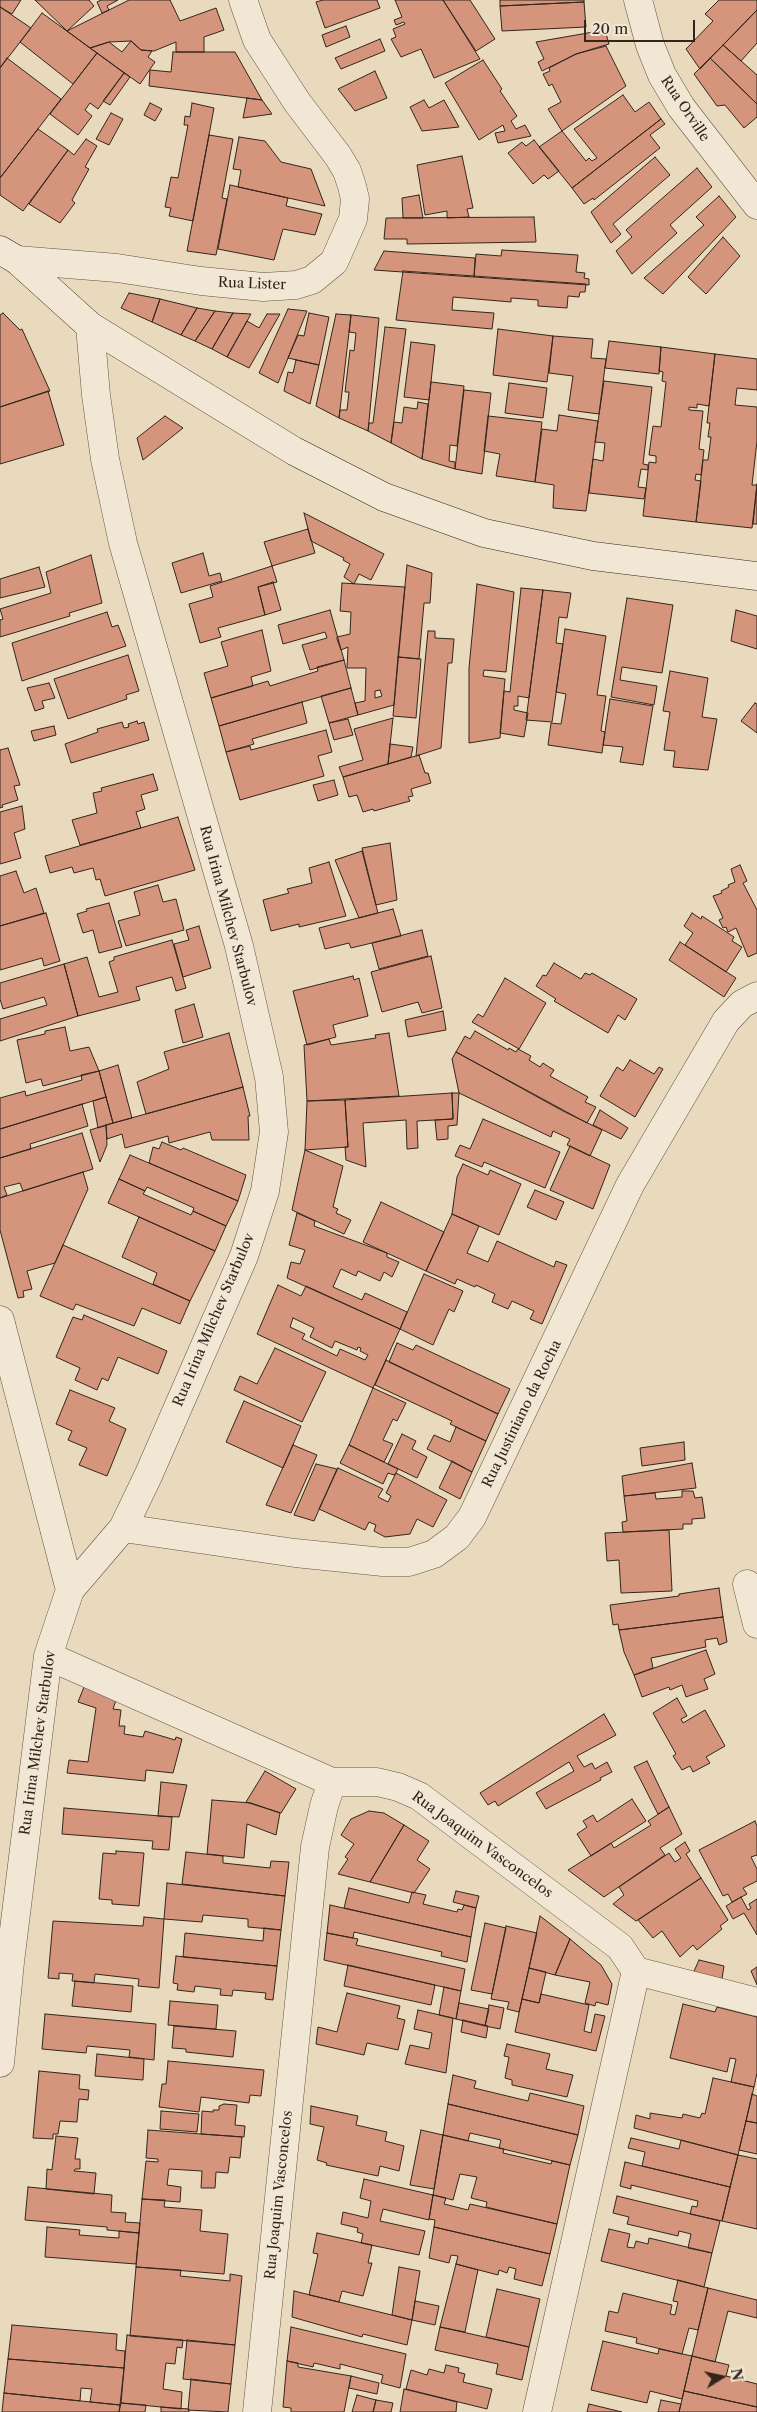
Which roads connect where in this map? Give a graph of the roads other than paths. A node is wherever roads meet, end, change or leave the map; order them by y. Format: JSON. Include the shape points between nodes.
{"nodes":[{"id":1,"x":243,"y":0,"type":"edge"},
{"id":2,"x":638,"y":0,"type":"edge"},
{"id":3,"x":757,"y":205,"type":"edge"},
{"id":4,"x":9,"y":255,"type":"edge"},
{"id":5,"x":90,"y":326,"type":"junction"},
{"id":6,"x":757,"y":576,"type":"edge"},
{"id":7,"x":757,"y":996,"type":"edge"},
{"id":8,"x":0,"y":1320,"type":"edge"},
{"id":9,"x":122,"y":1528,"type":"junction"},
{"id":10,"x":747,"y":1584,"type":"dead end"},
{"id":11,"x":70,"y":1590,"type":"junction"},
{"id":12,"x":757,"y":1624,"type":"edge"},
{"id":13,"x":48,"y":1656,"type":"junction"},
{"id":14,"x":332,"y":1782,"type":"junction"},
{"id":15,"x":636,"y":1971,"type":"junction"},
{"id":16,"x":757,"y":2002,"type":"edge"},
{"id":17,"x":0,"y":2063,"type":"edge"},
{"id":18,"x":257,"y":2412,"type":"edge"},
{"id":19,"x":538,"y":2412,"type":"edge"}],
"edges":[{"from":1,"to":4,"type":"street","name":"Rua Lister","via":[[272,66],[338,156],[352,186],[355,200],[353,219],[334,262],[312,280],[296,285],[264,287]]},
{"from":2,"to":3,"type":"street","name":"Rua Orville","via":[[662,75],[682,107]]},
{"from":4,"to":5,"type":"street"},
{"from":5,"to":6,"type":"street","via":[[294,451],[384,497],[484,533],[584,554]]},
{"from":5,"to":9,"type":"street","name":"Rua Irina Milchev Starbulov","via":[[105,459],[123,544],[239,946],[269,1077],[274,1132],[265,1191],[244,1256]]},
{"from":7,"to":9,"type":"street","name":"Rua Justiniano da Rocha","via":[[742,1004],[726,1021],[630,1185],[472,1517],[457,1538],[434,1554],[409,1562],[383,1562]]},
{"from":8,"to":11,"type":"street"},
{"from":9,"to":11,"type":"street","name":"Rua Irina Milchev Starbulov"},
{"from":10,"to":12,"type":"street"},
{"from":11,"to":13,"type":"street","name":"Rua Irina Milchev Starbulov"},
{"from":13,"to":14,"type":"street"},
{"from":13,"to":17,"type":"street","name":"Rua Irina Milchev Starbulov"},
{"from":14,"to":15,"type":"street","name":"Rua Joaquim Vasconcelos","via":[[378,1782],[419,1796],[620,1947]]},
{"from":14,"to":18,"type":"street","name":"Rua Joaquim Vasconcelos","via":[[315,1847]]},
{"from":15,"to":16,"type":"street"},
{"from":15,"to":19,"type":"street"}]}
